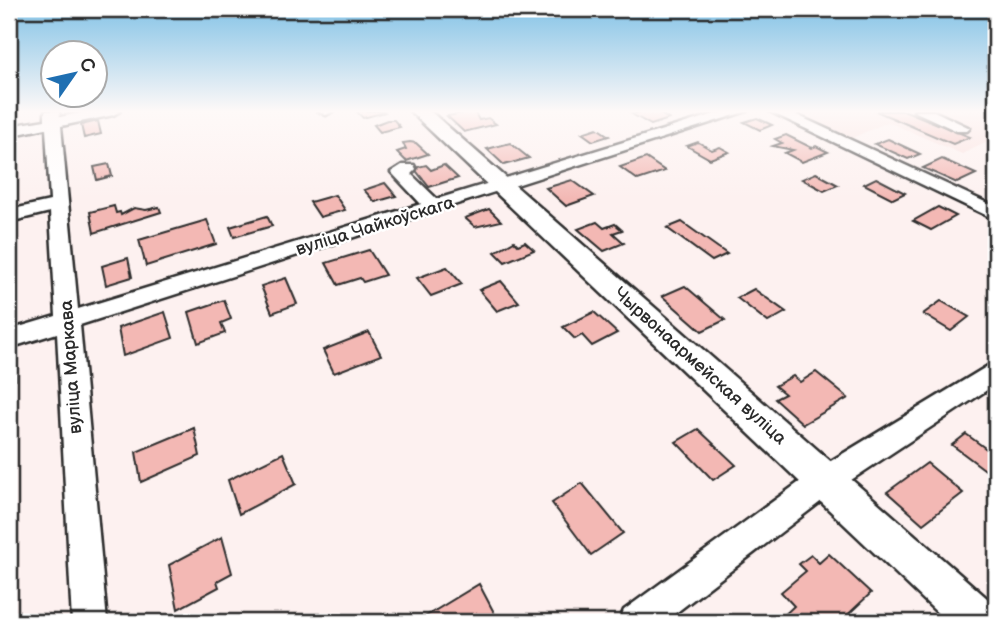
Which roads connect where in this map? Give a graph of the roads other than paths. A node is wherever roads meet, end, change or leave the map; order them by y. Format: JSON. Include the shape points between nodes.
{"nodes":[{"id":1,"x":54,"y":140,"type":"edge"},
{"id":2,"x":451,"y":140,"type":"edge"},
{"id":3,"x":646,"y":140,"type":"edge"},
{"id":4,"x":839,"y":140,"type":"edge"},
{"id":5,"x":408,"y":169,"type":"dead end"},
{"id":6,"x":501,"y":186,"type":"junction"},
{"id":7,"x":59,"y":204,"type":"junction"},
{"id":8,"x":435,"y":207,"type":"junction"},
{"id":9,"x":996,"y":214,"type":"edge"},
{"id":10,"x":9,"y":216,"type":"edge"},
{"id":11,"x":67,"y":321,"type":"junction"},
{"id":12,"x":9,"y":339,"type":"edge"},
{"id":13,"x":996,"y":371,"type":"edge"},
{"id":14,"x":826,"y":480,"type":"junction"},
{"id":15,"x":90,"y":622,"type":"edge"},
{"id":16,"x":636,"y":622,"type":"edge"},
{"id":17,"x":980,"y":622,"type":"edge"}],
"edges":[{"from":1,"to":7,"type":"street","name":"вуліца Маркава"},
{"from":2,"to":6,"type":"main road","name":"Чырвонаармейская вуліца"},
{"from":3,"to":6,"type":"street","name":"вуліца Чайкоўскага"},
{"from":4,"to":9,"type":"street"},
{"from":5,"to":8,"type":"street","via":[[399,172]]},
{"from":6,"to":8,"type":"street","name":"вуліца Чайкоўскага"},
{"from":6,"to":14,"type":"main road","name":"Чырвонаармейская вуліца"},
{"from":7,"to":10,"type":"street"},
{"from":7,"to":11,"type":"street","name":"вуліца Маркава"},
{"from":8,"to":11,"type":"street","name":"вуліца Чайкоўскага"},
{"from":11,"to":12,"type":"street","name":"вуліца Чайкоўскага"},
{"from":11,"to":15,"type":"street","name":"вуліца Маркава"},
{"from":13,"to":14,"type":"street"},
{"from":14,"to":16,"type":"street"},
{"from":14,"to":17,"type":"main road","name":"Чырвонаармейская вуліца"}]}
